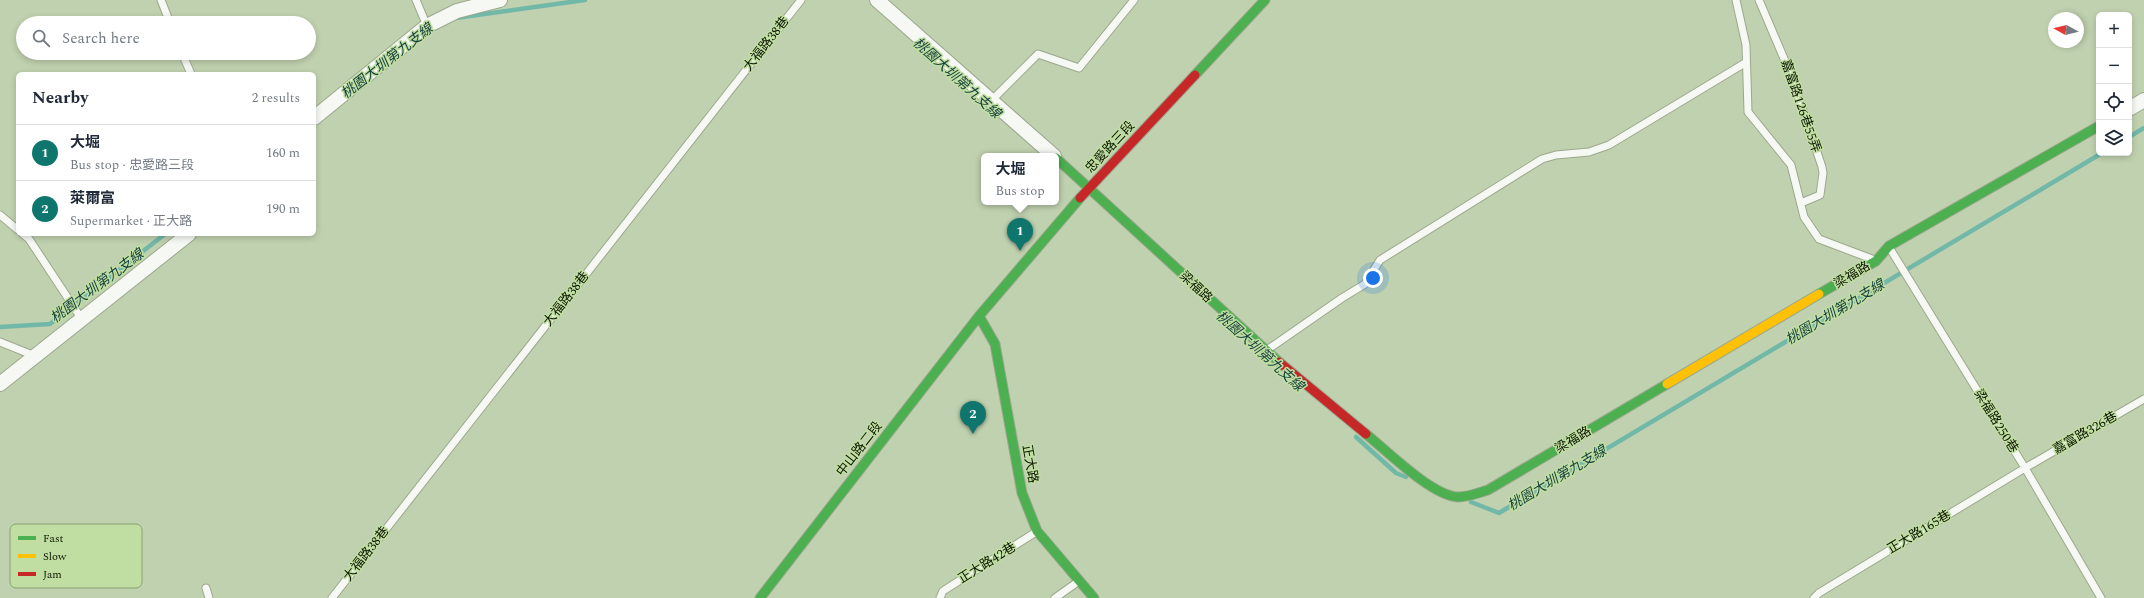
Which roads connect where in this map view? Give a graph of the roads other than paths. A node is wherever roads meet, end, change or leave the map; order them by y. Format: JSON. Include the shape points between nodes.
{"nodes":[{"id":1,"x":161,"y":0,"type":"edge"},
{"id":2,"x":416,"y":0,"type":"edge"},
{"id":3,"x":500,"y":0,"type":"edge"},
{"id":4,"x":801,"y":0,"type":"edge"},
{"id":5,"x":877,"y":0,"type":"edge"},
{"id":6,"x":1134,"y":0,"type":"edge"},
{"id":7,"x":1265,"y":0,"type":"edge"},
{"id":8,"x":1736,"y":0,"type":"edge"},
{"id":9,"x":1759,"y":0,"type":"edge"},
{"id":10,"x":167,"y":16,"type":"edge"},
{"id":11,"x":427,"y":26,"type":"junction"},
{"id":12,"x":185,"y":60,"type":"edge"},
{"id":13,"x":1745,"y":64,"type":"junction"},
{"id":14,"x":190,"y":72,"type":"edge"},
{"id":15,"x":2144,"y":100,"type":"edge"},
{"id":16,"x":991,"y":101,"type":"junction"},
{"id":17,"x":2132,"y":107,"type":"edge"},
{"id":18,"x":316,"y":116,"type":"edge"},
{"id":19,"x":2096,"y":128,"type":"edge"},
{"id":20,"x":1050,"y":153,"type":"edge"},
{"id":21,"x":1059,"y":161,"type":"edge"},
{"id":22,"x":1089,"y":188,"type":"junction"},
{"id":23,"x":1801,"y":203,"type":"junction"},
{"id":24,"x":0,"y":215,"type":"edge"},
{"id":25,"x":16,"y":228,"type":"edge"},
{"id":26,"x":25,"y":236,"type":"edge"},
{"id":27,"x":187,"y":236,"type":"edge"},
{"id":28,"x":1889,"y":246,"type":"junction"},
{"id":29,"x":1876,"y":261,"type":"junction"},
{"id":30,"x":979,"y":316,"type":"junction"},
{"id":31,"x":81,"y":318,"type":"junction"},
{"id":32,"x":0,"y":342,"type":"edge"},
{"id":33,"x":1266,"y":351,"type":"junction"},
{"id":34,"x":36,"y":356,"type":"junction"},
{"id":35,"x":0,"y":384,"type":"edge"},
{"id":36,"x":2144,"y":399,"type":"edge"},
{"id":37,"x":2025,"y":468,"type":"junction"},
{"id":38,"x":1037,"y":531,"type":"junction"},
{"id":39,"x":1080,"y":580,"type":"junction"},
{"id":40,"x":206,"y":588,"type":"dead end"},
{"id":41,"x":209,"y":598,"type":"edge"},
{"id":42,"x":332,"y":598,"type":"edge"},
{"id":43,"x":760,"y":598,"type":"edge"},
{"id":44,"x":940,"y":598,"type":"edge"},
{"id":45,"x":1055,"y":598,"type":"edge"},
{"id":46,"x":1094,"y":598,"type":"edge"},
{"id":47,"x":1814,"y":598,"type":"edge"},
{"id":48,"x":2101,"y":598,"type":"edge"}],
"edges":[{"from":1,"to":10,"type":"lane"},
{"from":2,"to":11,"type":"lane"},
{"from":3,"to":11,"type":"street","via":[[457,11]]},
{"from":4,"to":42,"type":"lane","name":"大福路38巷"},
{"from":5,"to":16,"type":"street"},
{"from":6,"to":16,"type":"lane","via":[[1079,68],[1038,54]]},
{"from":7,"to":22,"type":"street","name":"忠愛路三段"},
{"from":8,"to":13,"type":"lane","via":[[1746,45]]},
{"from":9,"to":23,"type":"lane","name":"嘉富路126巷55弄","via":[[1791,74],[1822,167],[1820,195]]},
{"from":11,"to":18,"type":"street"},
{"from":12,"to":14,"type":"lane"},
{"from":13,"to":23,"type":"lane","via":[[1748,112],[1791,165]]},
{"from":13,"to":33,"type":"lane","via":[[1609,145],[1589,152],[1542,159],[1380,260],[1365,284]]},
{"from":15,"to":17,"type":"street"},
{"from":16,"to":20,"type":"street"},
{"from":19,"to":28,"type":"street","name":"梁福路"},
{"from":21,"to":22,"type":"street","name":"梁福路"},
{"from":22,"to":30,"type":"street","name":"忠愛路三段"},
{"from":22,"to":33,"type":"street","name":"梁福路"},
{"from":23,"to":29,"type":"lane","via":[[1804,218],[1819,239]]},
{"from":24,"to":25,"type":"lane"},
{"from":26,"to":31,"type":"lane"},
{"from":27,"to":31,"type":"street"},
{"from":28,"to":29,"type":"street","name":"梁福路"},
{"from":28,"to":37,"type":"lane","name":"梁福路250巷"},
{"from":29,"to":33,"type":"street","name":"梁福路","via":[[1488,490],[1464,498],[1445,496],[1429,486]]},
{"from":30,"to":38,"type":"street","name":"正大路","via":[[995,344],[1022,494]]},
{"from":30,"to":43,"type":"street","name":"中山路二段"},
{"from":31,"to":34,"type":"street"},
{"from":32,"to":34,"type":"lane"},
{"from":34,"to":35,"type":"street"},
{"from":36,"to":37,"type":"lane","name":"嘉富路326巷"},
{"from":37,"to":47,"type":"lane","name":"正大路165巷"},
{"from":37,"to":48,"type":"lane","name":"梁福路250巷"},
{"from":38,"to":39,"type":"street","name":"正大路"},
{"from":38,"to":44,"type":"lane","name":"正大路42巷","via":[[943,591]]},
{"from":39,"to":45,"type":"lane"},
{"from":39,"to":46,"type":"street","name":"正大路"},
{"from":40,"to":41,"type":"lane"}]}
